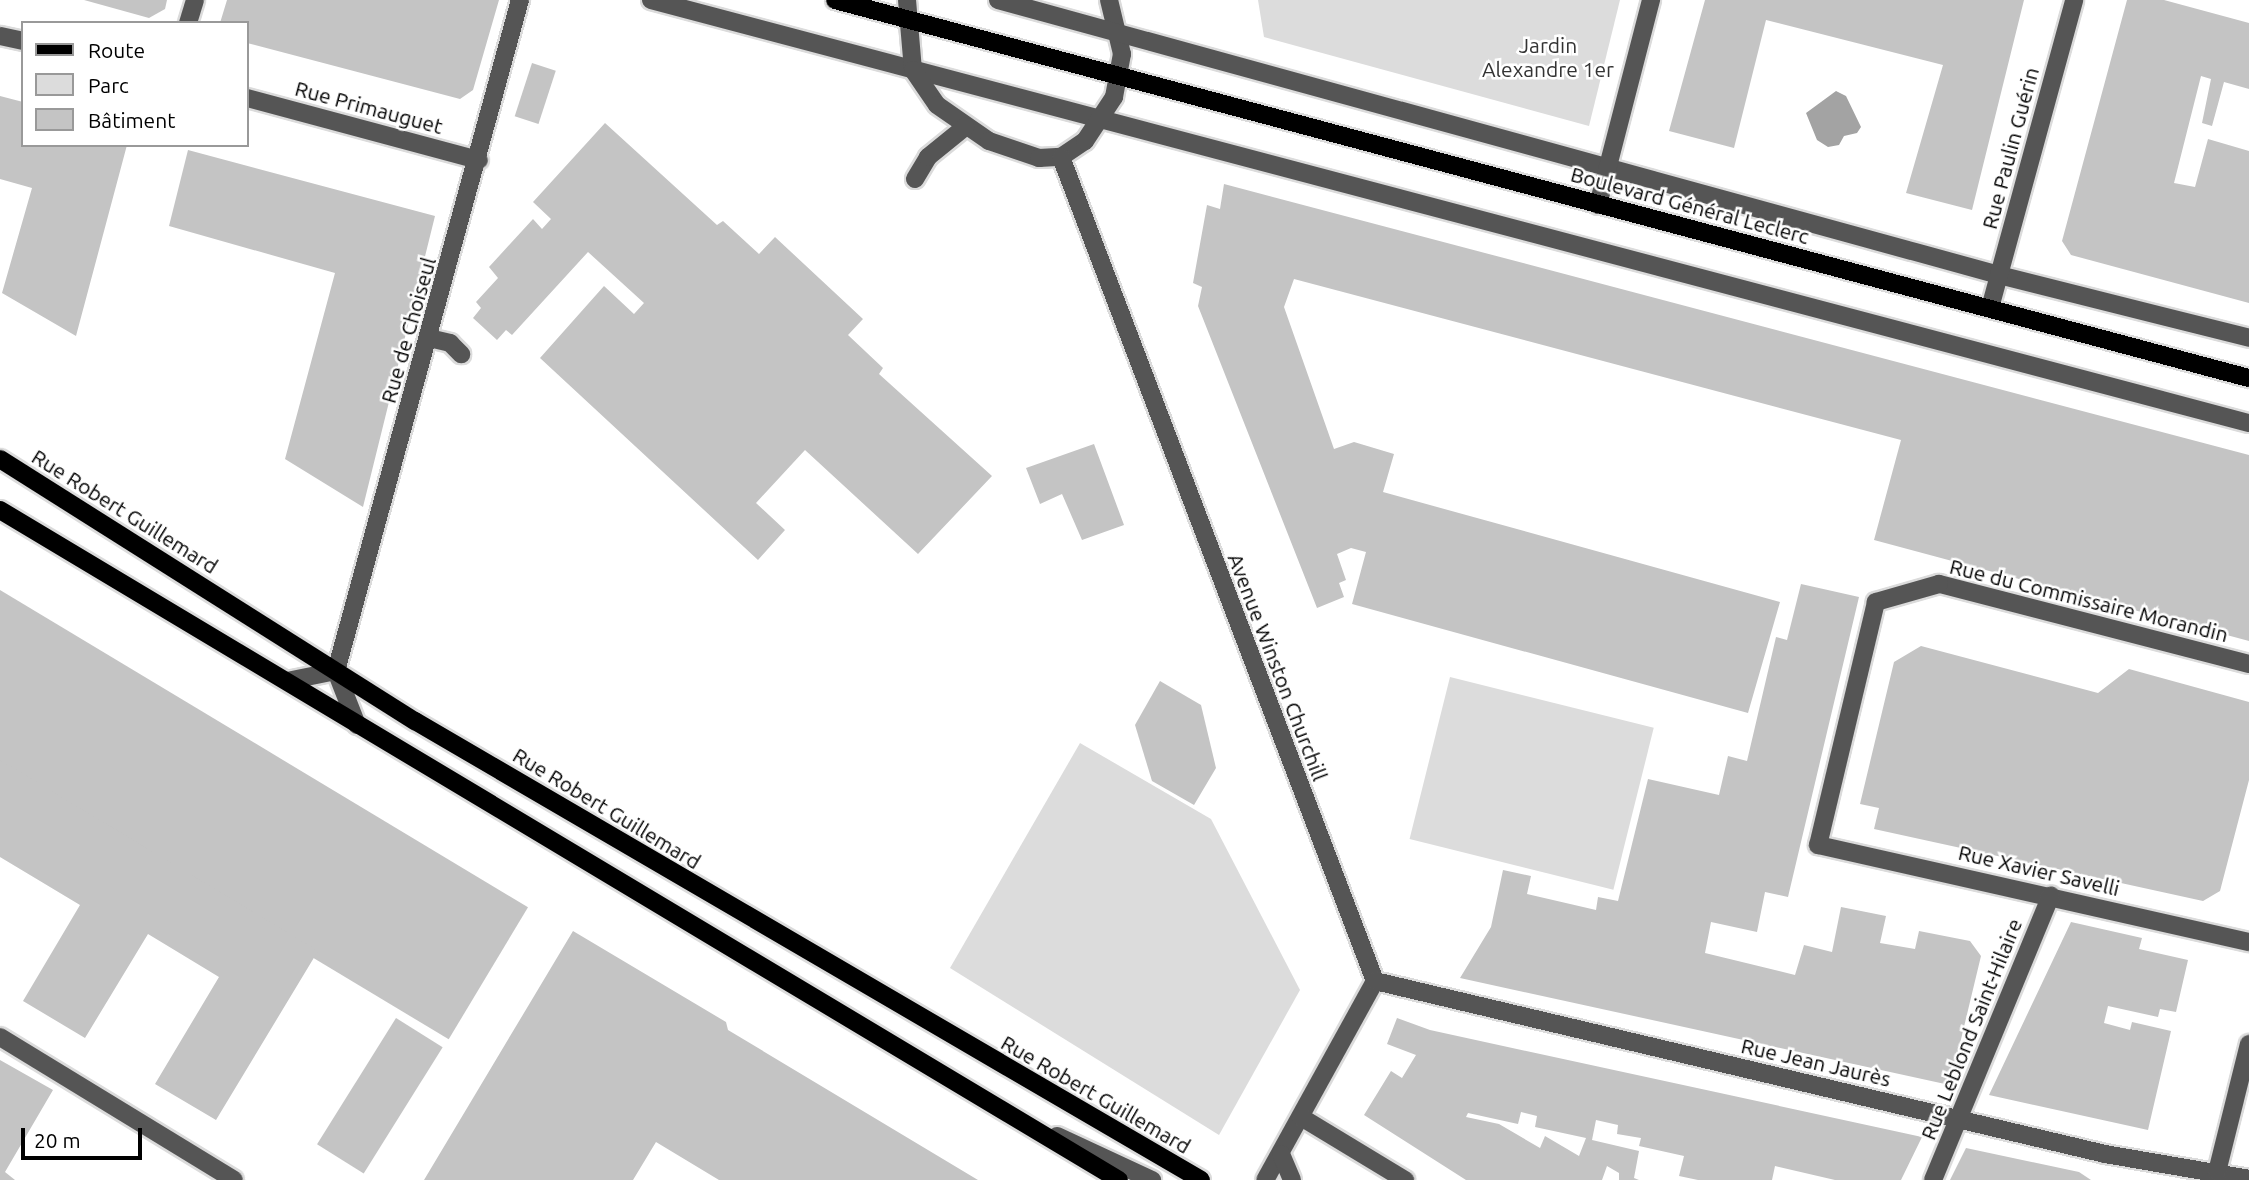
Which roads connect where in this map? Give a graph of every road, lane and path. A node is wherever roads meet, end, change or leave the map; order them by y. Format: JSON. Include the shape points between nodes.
{"nodes":[{"id":1,"x":195,"y":0,"type":"edge"},
{"id":2,"x":520,"y":0,"type":"edge"},
{"id":3,"x":651,"y":0,"type":"edge"},
{"id":4,"x":835,"y":0,"type":"edge"},
{"id":5,"x":907,"y":0,"type":"edge"},
{"id":6,"x":998,"y":0,"type":"edge"},
{"id":7,"x":1109,"y":0,"type":"edge"},
{"id":8,"x":1651,"y":0,"type":"edge"},
{"id":9,"x":2074,"y":0,"type":"edge"},
{"id":10,"x":905,"y":19,"type":"junction"},
{"id":11,"x":189,"y":21,"type":"edge"},
{"id":12,"x":1120,"y":33,"type":"junction"},
{"id":13,"x":0,"y":36,"type":"edge"},
{"id":14,"x":21,"y":41,"type":"edge"},
{"id":15,"x":913,"y":70,"type":"junction"},
{"id":16,"x":1120,"y":76,"type":"junction"},
{"id":17,"x":248,"y":98,"type":"edge"},
{"id":18,"x":1104,"y":117,"type":"junction"},
{"id":19,"x":965,"y":127,"type":"junction"},
{"id":20,"x":1061,"y":157,"type":"junction"},
{"id":21,"x":479,"y":160,"type":"junction"},
{"id":22,"x":1607,"y":168,"type":"junction"},
{"id":23,"x":915,"y":179,"type":"dead end"},
{"id":24,"x":1598,"y":205,"type":"junction"},
{"id":25,"x":1999,"y":275,"type":"junction"},
{"id":26,"x":1990,"y":309,"type":"junction"},
{"id":27,"x":429,"y":338,"type":"junction"},
{"id":28,"x":2249,"y":338,"type":"edge"},
{"id":29,"x":461,"y":354,"type":"dead end"},
{"id":30,"x":2249,"y":378,"type":"edge"},
{"id":31,"x":2249,"y":424,"type":"edge"},
{"id":32,"x":0,"y":459,"type":"edge"},
{"id":33,"x":0,"y":510,"type":"edge"},
{"id":34,"x":2249,"y":664,"type":"edge"},
{"id":35,"x":336,"y":671,"type":"junction"},
{"id":36,"x":287,"y":681,"type":"junction"},
{"id":37,"x":357,"y":725,"type":"junction"},
{"id":38,"x":1818,"y":845,"type":"joint"},
{"id":39,"x":2051,"y":895,"type":"junction"},
{"id":40,"x":2249,"y":942,"type":"edge"},
{"id":41,"x":1375,"y":981,"type":"junction"},
{"id":42,"x":0,"y":1037,"type":"edge"},
{"id":43,"x":2249,"y":1044,"type":"edge"},
{"id":44,"x":1010,"y":1114,"type":"junction"},
{"id":45,"x":1301,"y":1117,"type":"junction"},
{"id":46,"x":1960,"y":1120,"type":"junction"},
{"id":47,"x":1281,"y":1154,"type":"junction"},
{"id":48,"x":2219,"y":1176,"type":"edge"},
{"id":49,"x":2249,"y":1179,"type":"edge"},
{"id":50,"x":234,"y":1180,"type":"edge"},
{"id":51,"x":1119,"y":1180,"type":"edge"},
{"id":52,"x":1152,"y":1180,"type":"edge"},
{"id":53,"x":1201,"y":1180,"type":"edge"},
{"id":54,"x":1265,"y":1180,"type":"edge"},
{"id":55,"x":1293,"y":1180,"type":"edge"},
{"id":56,"x":1405,"y":1180,"type":"edge"},
{"id":57,"x":1933,"y":1180,"type":"edge"}],
"edges":[{"from":1,"to":11,"type":"street"},
{"from":2,"to":21,"type":"street","name":"Rue de Choiseul"},
{"from":3,"to":15,"type":"street"},
{"from":4,"to":10,"type":"main road","name":"Boulevard Général Leclerc"},
{"from":5,"to":10,"type":"street"},
{"from":6,"to":12,"type":"street"},
{"from":7,"to":12,"type":"street"},
{"from":8,"to":22,"type":"street"},
{"from":9,"to":25,"type":"street","name":"Rue Paulin Guérin"},
{"from":10,"to":15,"type":"street"},
{"from":10,"to":16,"type":"main road","name":"Boulevard Général Leclerc"},
{"from":12,"to":16,"type":"street"},
{"from":12,"to":22,"type":"street"},
{"from":13,"to":14,"type":"street"},
{"from":15,"to":18,"type":"street"},
{"from":15,"to":19,"type":"street","via":[[937,105]]},
{"from":16,"to":18,"type":"street"},
{"from":16,"to":24,"type":"main road","name":"Boulevard Général Leclerc"},
{"from":17,"to":21,"type":"street","name":"Rue Primauguet"},
{"from":18,"to":20,"type":"street","via":[[1085,141]]},
{"from":18,"to":31,"type":"street"},
{"from":19,"to":20,"type":"street","via":[[1017,152]]},
{"from":19,"to":23,"type":"street","via":[[928,157]]},
{"from":20,"to":41,"type":"street","name":"Avenue Winston Churchill"},
{"from":21,"to":27,"type":"street","name":"Rue de Choiseul"},
{"from":22,"to":24,"type":"street"},
{"from":22,"to":25,"type":"street"},
{"from":24,"to":26,"type":"main road","name":"Boulevard Général Leclerc"},
{"from":25,"to":26,"type":"street","name":"Rue Paulin Guérin"},
{"from":25,"to":28,"type":"street"},
{"from":26,"to":30,"type":"main road","name":"Boulevard Général Leclerc"},
{"from":27,"to":29,"type":"street","via":[[450,343]]},
{"from":27,"to":35,"type":"street","name":"Rue de Choiseul"},
{"from":32,"to":35,"type":"main road","name":"Rue Robert Guillemard"},
{"from":33,"to":36,"type":"main road"},
{"from":34,"to":38,"type":"street","name":"Rue du Commissaire Morandin","via":[[1939,584],[1876,602]]},
{"from":35,"to":36,"type":"street"},
{"from":35,"to":37,"type":"street"},
{"from":35,"to":53,"type":"main road","name":"Rue Robert Guillemard","via":[[897,1006]]},
{"from":36,"to":37,"type":"main road"},
{"from":37,"to":44,"type":"main road"},
{"from":38,"to":39,"type":"street","name":"Rue Xavier Savelli"},
{"from":39,"to":40,"type":"street","name":"Rue Xavier Savelli"},
{"from":39,"to":46,"type":"street","name":"Rue Leblond Saint-Hilaire"},
{"from":41,"to":45,"type":"street"},
{"from":41,"to":46,"type":"street","name":"Rue Jean Jaurès"},
{"from":42,"to":50,"type":"street"},
{"from":43,"to":48,"type":"street"},
{"from":44,"to":51,"type":"main road"},
{"from":44,"to":52,"type":"street"},
{"from":45,"to":47,"type":"street"},
{"from":45,"to":56,"type":"street"},
{"from":46,"to":48,"type":"street","name":"Rue Jean Jaurès"},
{"from":46,"to":57,"type":"street","name":"Rue Leblond Saint-Hilaire"},
{"from":47,"to":54,"type":"street"},
{"from":47,"to":55,"type":"street"},
{"from":48,"to":49,"type":"street","name":"Rue Jean Jaurès"}]}
